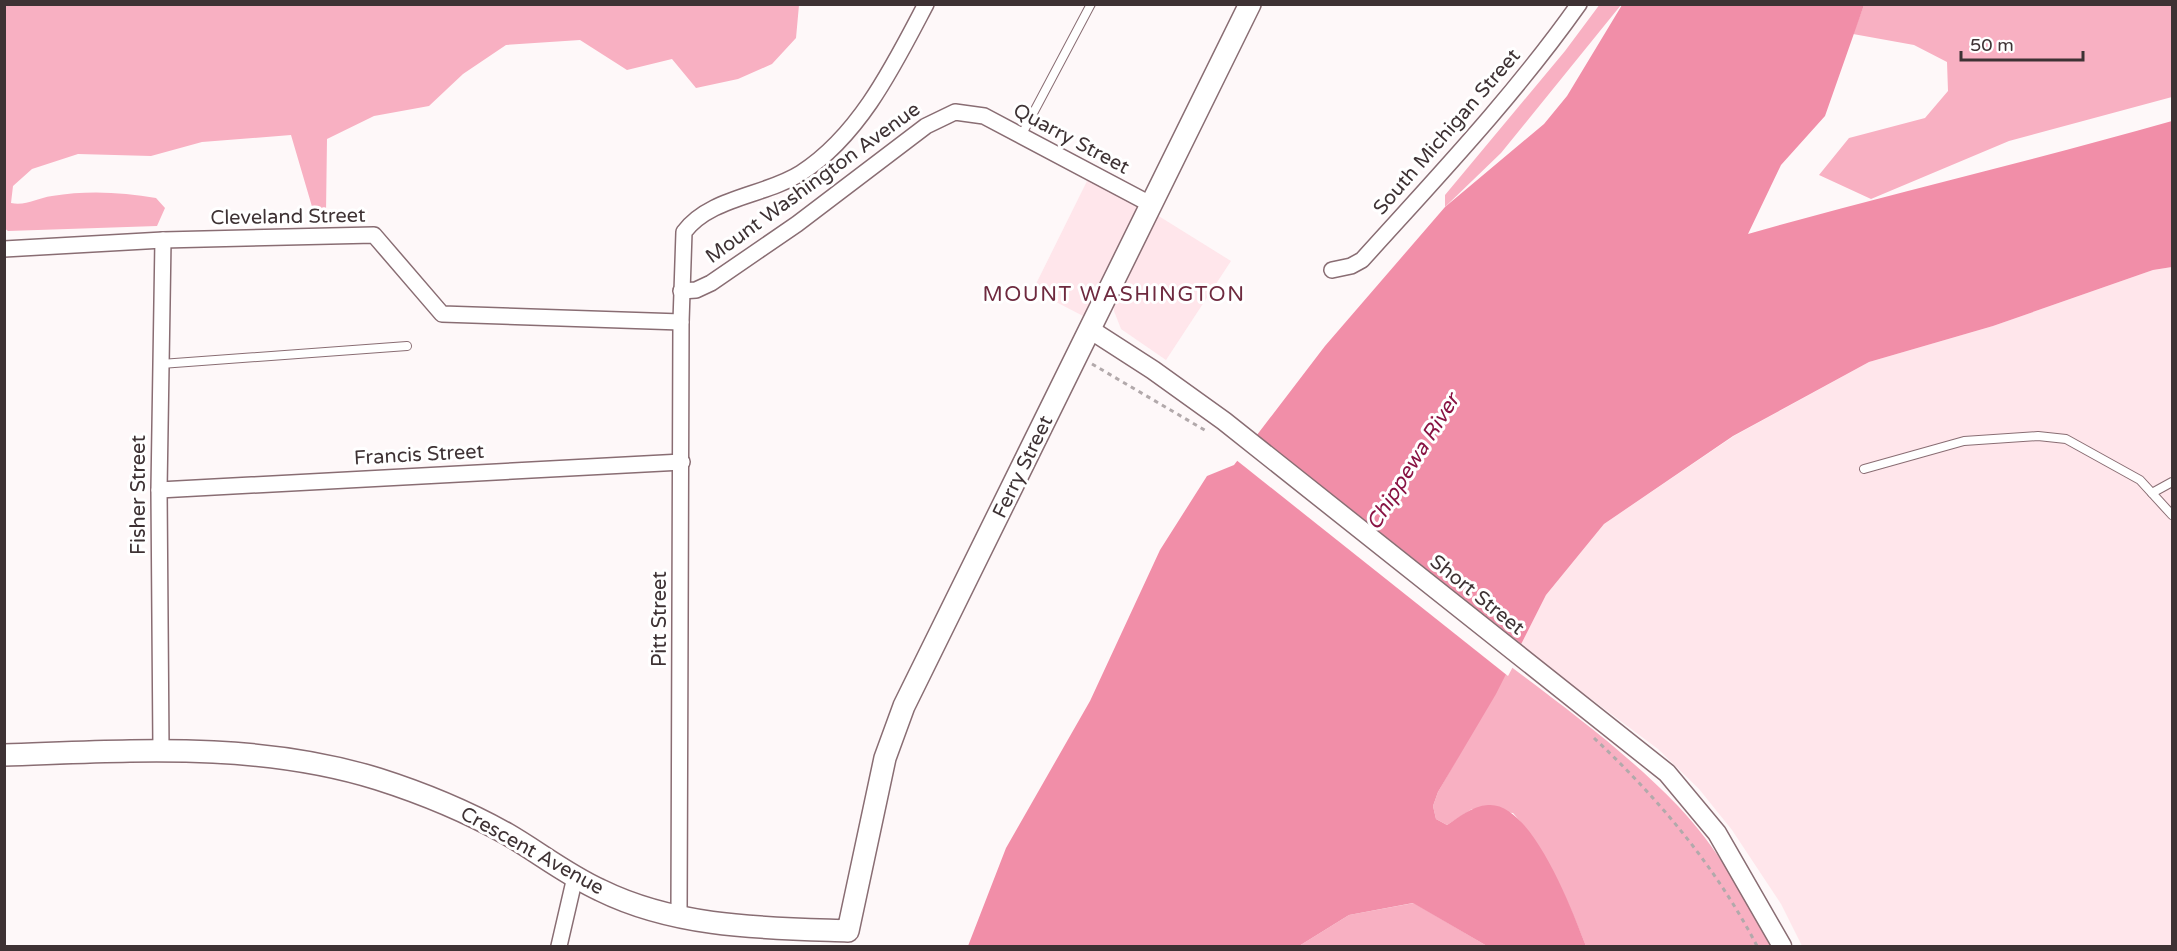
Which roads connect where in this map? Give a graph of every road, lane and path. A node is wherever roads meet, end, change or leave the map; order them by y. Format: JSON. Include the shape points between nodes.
{"nodes":[{"id":1,"x":926,"y":4,"type":"edge"},
{"id":2,"x":1091,"y":4,"type":"edge"},
{"id":3,"x":1250,"y":4,"type":"edge"},
{"id":4,"x":1579,"y":4,"type":"edge"},
{"id":5,"x":970,"y":112,"type":"joint"},
{"id":6,"x":1021,"y":136,"type":"junction"},
{"id":7,"x":1152,"y":205,"type":"junction"},
{"id":8,"x":163,"y":240,"type":"junction"},
{"id":9,"x":4,"y":249,"type":"edge"},
{"id":10,"x":1332,"y":270,"type":"dead end"},
{"id":11,"x":681,"y":291,"type":"junction"},
{"id":12,"x":681,"y":322,"type":"junction"},
{"id":13,"x":1090,"y":330,"type":"junction"},
{"id":14,"x":407,"y":346,"type":"dead end"},
{"id":15,"x":1077,"y":357,"type":"junction"},
{"id":16,"x":161,"y":364,"type":"junction"},
{"id":17,"x":1218,"y":428,"type":"junction"},
{"id":18,"x":682,"y":462,"type":"junction"},
{"id":19,"x":1864,"y":469,"type":"dead end"},
{"id":20,"x":2172,"y":482,"type":"edge"},
{"id":21,"x":159,"y":490,"type":"junction"},
{"id":22,"x":2152,"y":494,"type":"junction"},
{"id":23,"x":2172,"y":515,"type":"edge"},
{"id":24,"x":1586,"y":732,"type":"dead end"},
{"id":25,"x":161,"y":750,"type":"junction"},
{"id":26,"x":4,"y":755,"type":"edge"},
{"id":27,"x":576,"y":877,"type":"junction"},
{"id":28,"x":679,"y":916,"type":"junction"},
{"id":29,"x":846,"y":939,"type":"edge"},
{"id":30,"x":559,"y":946,"type":"edge"},
{"id":31,"x":1757,"y":946,"type":"edge"},
{"id":32,"x":1782,"y":946,"type":"edge"}],
"edges":[{"from":1,"to":11,"type":"street","name":"Mount Washington Avenue","via":[[888,73],[840,142],[801,173],[774,188],[713,208],[692,222],[682,239]]},
{"from":2,"to":6,"type":"lane"},
{"from":3,"to":7,"type":"main road","name":"Ferry Street"},
{"from":4,"to":10,"type":"street","name":"South Michigan Street","via":[[1501,105],[1362,260]]},
{"from":5,"to":6,"type":"street","name":"Quarry Street"},
{"from":5,"to":11,"type":"street","name":"Mount Washington Avenue","via":[[955,112],[926,126],[797,224],[703,288]]},
{"from":6,"to":7,"type":"street","name":"Quarry Street"},
{"from":7,"to":13,"type":"main road","name":"Ferry Street"},
{"from":8,"to":9,"type":"street","name":"Cleveland Street"},
{"from":8,"to":12,"type":"street","name":"Cleveland Street","via":[[374,235],[442,314]]},
{"from":8,"to":16,"type":"street","name":"Fisher Street"},
{"from":11,"to":12,"type":"street","name":"Mount Washington Avenue"},
{"from":12,"to":18,"type":"street","name":"Pitt Street"},
{"from":13,"to":15,"type":"main road","name":"Ferry Street"},
{"from":13,"to":17,"type":"street","name":"Short Street","via":[[1153,370]]},
{"from":14,"to":16,"type":"lane"},
{"from":15,"to":17,"type":"path","via":[[1121,379],[1172,413]]},
{"from":15,"to":29,"type":"main road","name":"Ferry Street","via":[[893,734]]},
{"from":16,"to":21,"type":"street","name":"Fisher Street"},
{"from":17,"to":32,"type":"street","name":"Short Street","via":[[1667,773],[1717,833]]},
{"from":18,"to":21,"type":"street","name":"Francis Street"},
{"from":18,"to":28,"type":"street","name":"Pitt Street"},
{"from":19,"to":22,"type":"lane","via":[[1964,441],[2067,438],[2140,480]]},
{"from":20,"to":22,"type":"lane"},
{"from":21,"to":25,"type":"street","name":"Fisher Street"},
{"from":22,"to":23,"type":"lane"},
{"from":24,"to":31,"type":"path","via":[[1636,778],[1680,829],[1718,879]]},
{"from":25,"to":26,"type":"main road","name":"Crescent Avenue"},
{"from":25,"to":27,"type":"main road","name":"Crescent Avenue","via":[[273,757],[377,779],[459,809]]},
{"from":27,"to":28,"type":"main road","name":"Crescent Avenue","via":[[636,905]]},
{"from":27,"to":30,"type":"street"},
{"from":28,"to":29,"type":"main road","name":"Crescent Avenue"}]}
